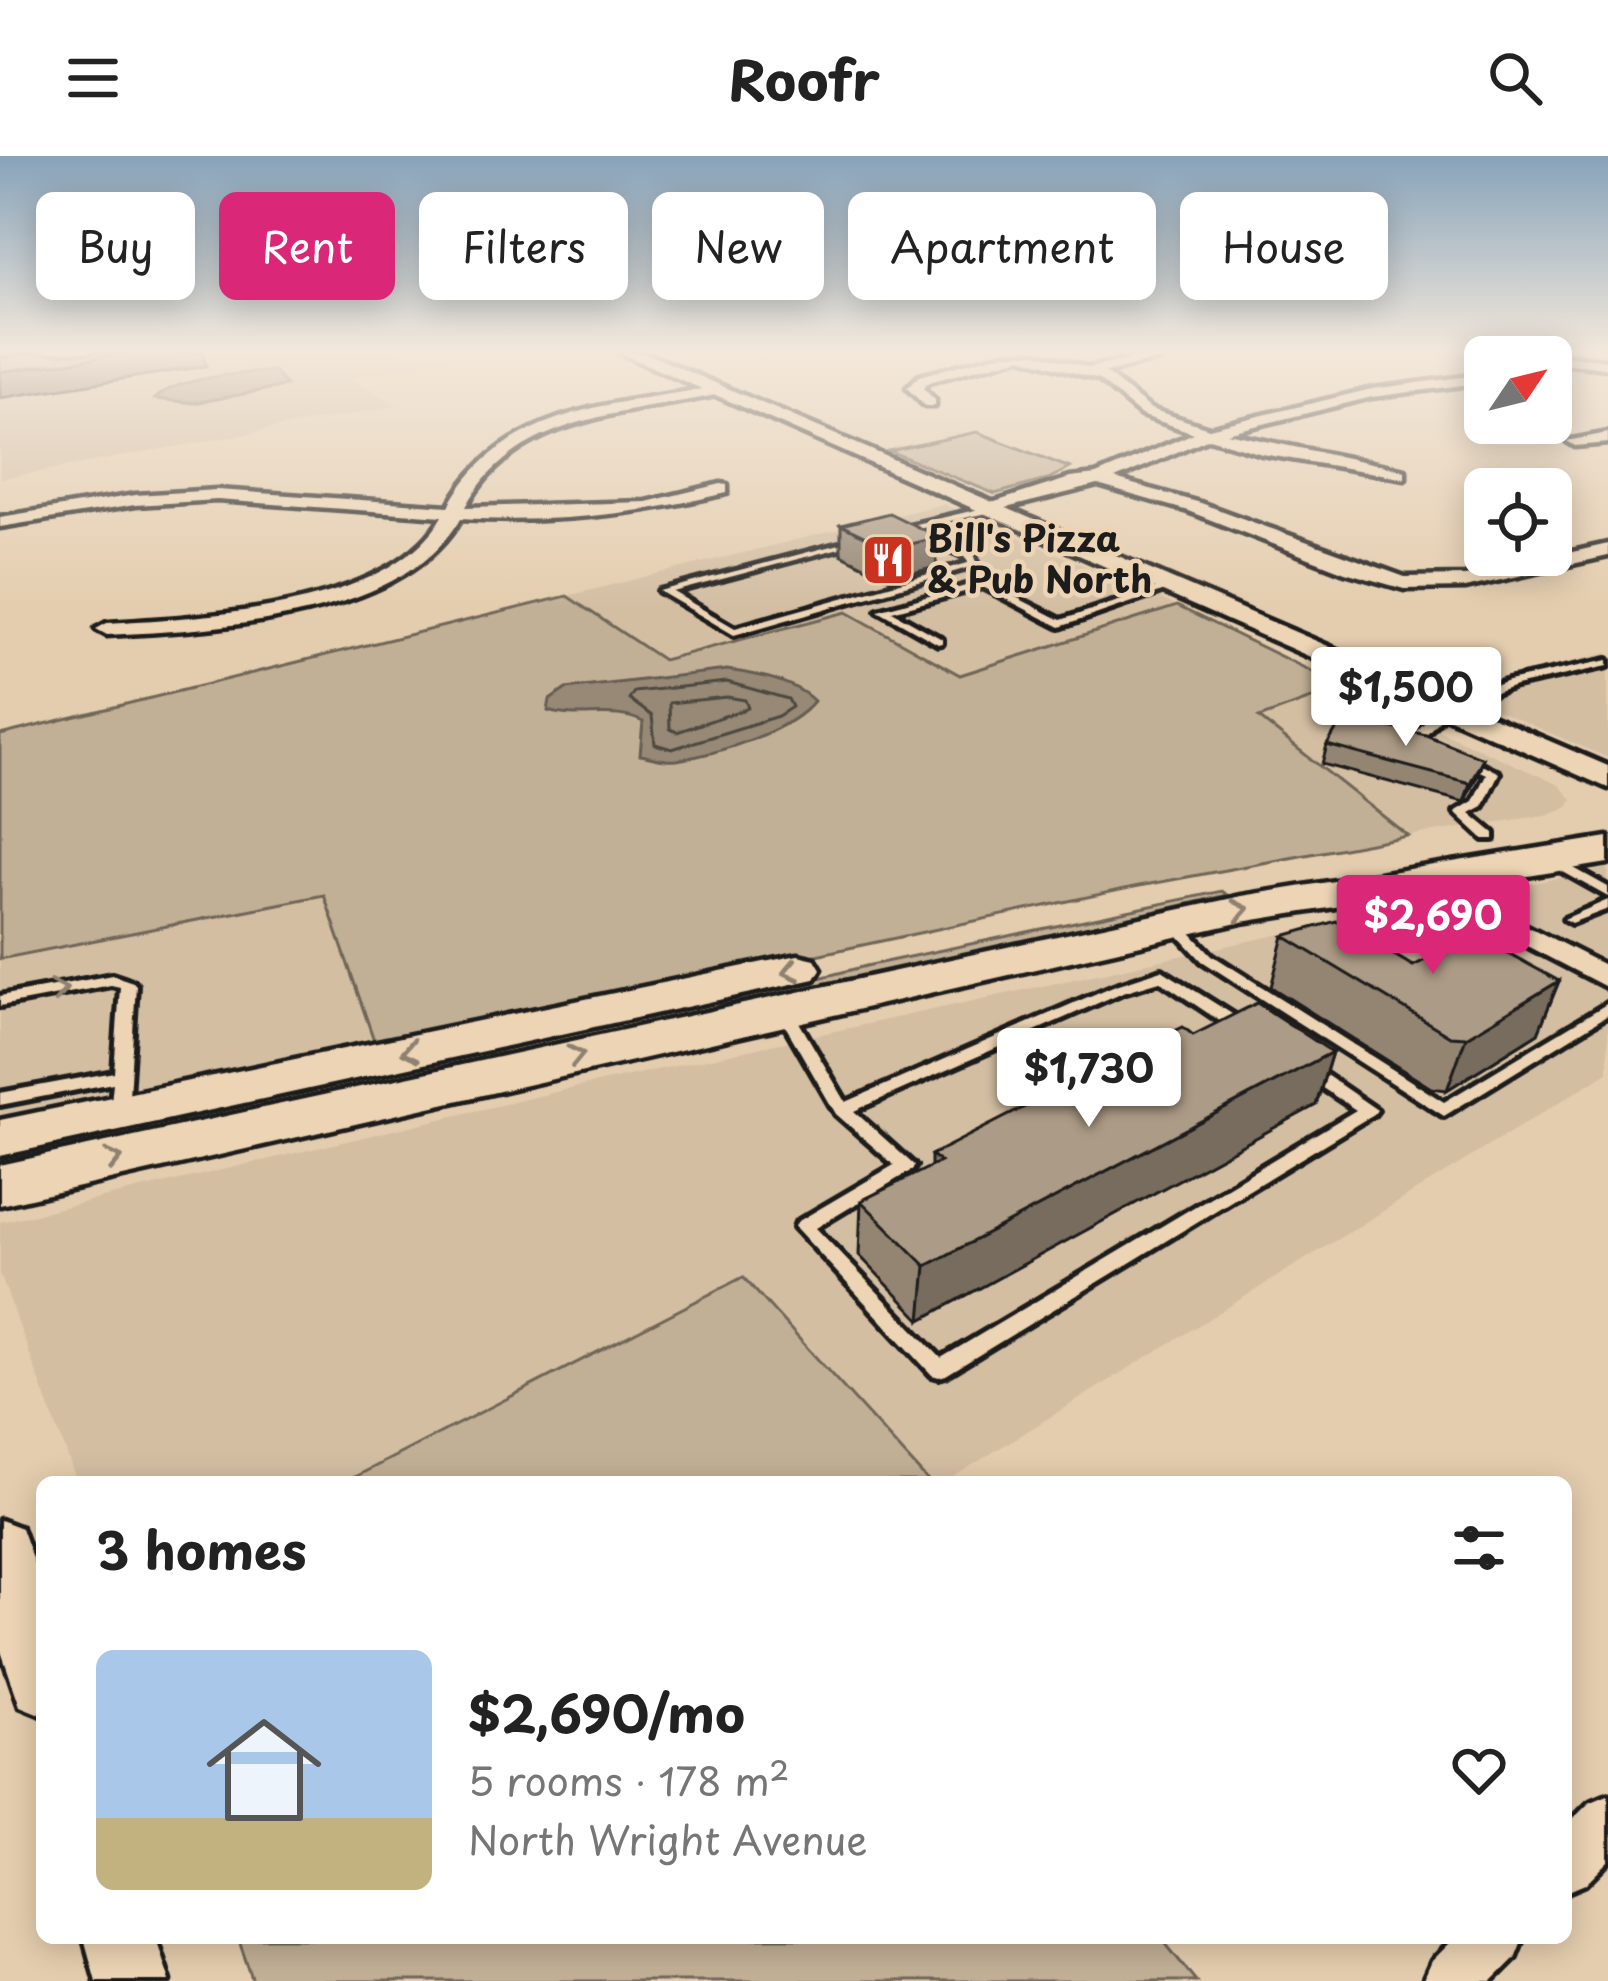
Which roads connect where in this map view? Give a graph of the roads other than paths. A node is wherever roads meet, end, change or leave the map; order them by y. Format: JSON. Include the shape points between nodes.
{"nodes":[{"id":1,"x":528,"y":438,"type":"edge"},
{"id":2,"x":824,"y":438,"type":"edge"},
{"id":3,"x":1196,"y":438,"type":"edge"},
{"id":4,"x":1226,"y":438,"type":"edge"},
{"id":5,"x":1608,"y":439,"type":"edge"},
{"id":6,"x":1576,"y":441,"type":"dead end"},
{"id":7,"x":1399,"y":474,"type":"dead end"},
{"id":8,"x":1099,"y":481,"type":"junction"},
{"id":9,"x":721,"y":489,"type":"dead end"},
{"id":10,"x":988,"y":509,"type":"junction"},
{"id":11,"x":455,"y":514,"type":"junction"},
{"id":12,"x":0,"y":522,"type":"edge"},
{"id":13,"x":910,"y":526,"type":"junction"},
{"id":14,"x":888,"y":532,"type":"edge"},
{"id":15,"x":866,"y":538,"type":"edge"},
{"id":16,"x":1608,"y":550,"type":"edge"},
{"id":17,"x":1171,"y":587,"type":"junction"},
{"id":18,"x":107,"y":629,"type":"dead end"},
{"id":19,"x":938,"y":640,"type":"dead end"},
{"id":20,"x":1608,"y":663,"type":"edge"},
{"id":21,"x":1586,"y":665,"type":"junction"},
{"id":22,"x":1608,"y":681,"type":"edge"},
{"id":23,"x":1445,"y":707,"type":"junction"},
{"id":24,"x":1608,"y":778,"type":"edge"},
{"id":25,"x":1608,"y":818,"type":"edge"},
{"id":26,"x":1489,"y":836,"type":"junction"},
{"id":27,"x":1608,"y":850,"type":"edge"},
{"id":28,"x":1548,"y":858,"type":"junction"},
{"id":29,"x":1417,"y":878,"type":"junction"},
{"id":30,"x":1608,"y":893,"type":"edge"},
{"id":31,"x":1608,"y":904,"type":"edge"},
{"id":32,"x":1571,"y":919,"type":"dead end"},
{"id":33,"x":1175,"y":924,"type":"junction"},
{"id":34,"x":1608,"y":980,"type":"edge"},
{"id":35,"x":0,"y":1001,"type":"edge"},
{"id":36,"x":782,"y":1008,"type":"junction"},
{"id":37,"x":1608,"y":1008,"type":"edge"},
{"id":38,"x":1252,"y":1034,"type":"edge"},
{"id":39,"x":1290,"y":1059,"type":"edge"},
{"id":40,"x":120,"y":1094,"type":"junction"},
{"id":41,"x":0,"y":1099,"type":"edge"},
{"id":42,"x":842,"y":1110,"type":"junction"},
{"id":43,"x":0,"y":1138,"type":"edge"},
{"id":44,"x":0,"y":1185,"type":"edge"},
{"id":45,"x":0,"y":1546,"type":"edge"},
{"id":46,"x":36,"y":1664,"type":"edge"},
{"id":47,"x":1608,"y":1822,"type":"edge"},
{"id":48,"x":1572,"y":1859,"type":"edge"},
{"id":49,"x":122,"y":1944,"type":"edge"},
{"id":50,"x":1489,"y":1944,"type":"edge"},
{"id":51,"x":133,"y":1981,"type":"edge"},
{"id":52,"x":1452,"y":1981,"type":"edge"}],
"edges":[{"from":1,"to":11,"type":"street","via":[[480,472]]},
{"from":2,"to":10,"type":"main road"},
{"from":3,"to":8,"type":"street"},
{"from":4,"to":7,"type":"street"},
{"from":5,"to":6,"type":"street"},
{"from":8,"to":10,"type":"street","via":[[1041,506]]},
{"from":8,"to":16,"type":"street","via":[[1430,588]]},
{"from":9,"to":11,"type":"street","via":[[612,510]]},
{"from":10,"to":13,"type":"lane"},
{"from":10,"to":17,"type":"main road"},
{"from":11,"to":12,"type":"street","via":[[217,495]]},
{"from":11,"to":18,"type":"street","via":[[431,549],[352,590],[241,618]]},
{"from":13,"to":14,"type":"lane"},
{"from":13,"to":15,"type":"lane","via":[[971,556],[974,565],[734,632],[664,591]]},
{"from":17,"to":19,"type":"lane","via":[[1060,623],[984,584],[883,610]]},
{"from":17,"to":23,"type":"main road"},
{"from":20,"to":21,"type":"lane"},
{"from":21,"to":22,"type":"lane"},
{"from":21,"to":23,"type":"lane"},
{"from":23,"to":24,"type":"main road"},
{"from":23,"to":26,"type":"lane","via":[[1413,741],[1493,773],[1478,803],[1462,812]]},
{"from":25,"to":26,"type":"main road"},
{"from":26,"to":40,"type":"main road","one_way":true,"via":[[1193,885]]},
{"from":27,"to":28,"type":"main road"},
{"from":28,"to":29,"type":"main road"},
{"from":28,"to":30,"type":"lane"},
{"from":33,"to":29,"type":"main road","one_way":true},
{"from":29,"to":34,"type":"street"},
{"from":31,"to":32,"type":"lane"},
{"from":33,"to":36,"type":"main road"},
{"from":33,"to":37,"type":"lane","via":[[1207,958],[1444,1110]]},
{"from":35,"to":40,"type":"lane","one_way":true,"via":[[118,980],[129,988]]},
{"from":36,"to":42,"type":"lane"},
{"from":44,"to":36,"type":"main road","one_way":true},
{"from":38,"to":42,"type":"lane","via":[[1162,975]]},
{"from":39,"to":42,"type":"lane","via":[[1368,1110],[939,1369],[804,1227],[906,1166]]},
{"from":40,"to":41,"type":"lane"},
{"from":40,"to":43,"type":"main road"},
{"from":45,"to":46,"type":"street"},
{"from":47,"to":48,"type":"street"},
{"from":49,"to":51,"type":"street"},
{"from":50,"to":52,"type":"street"}]}
